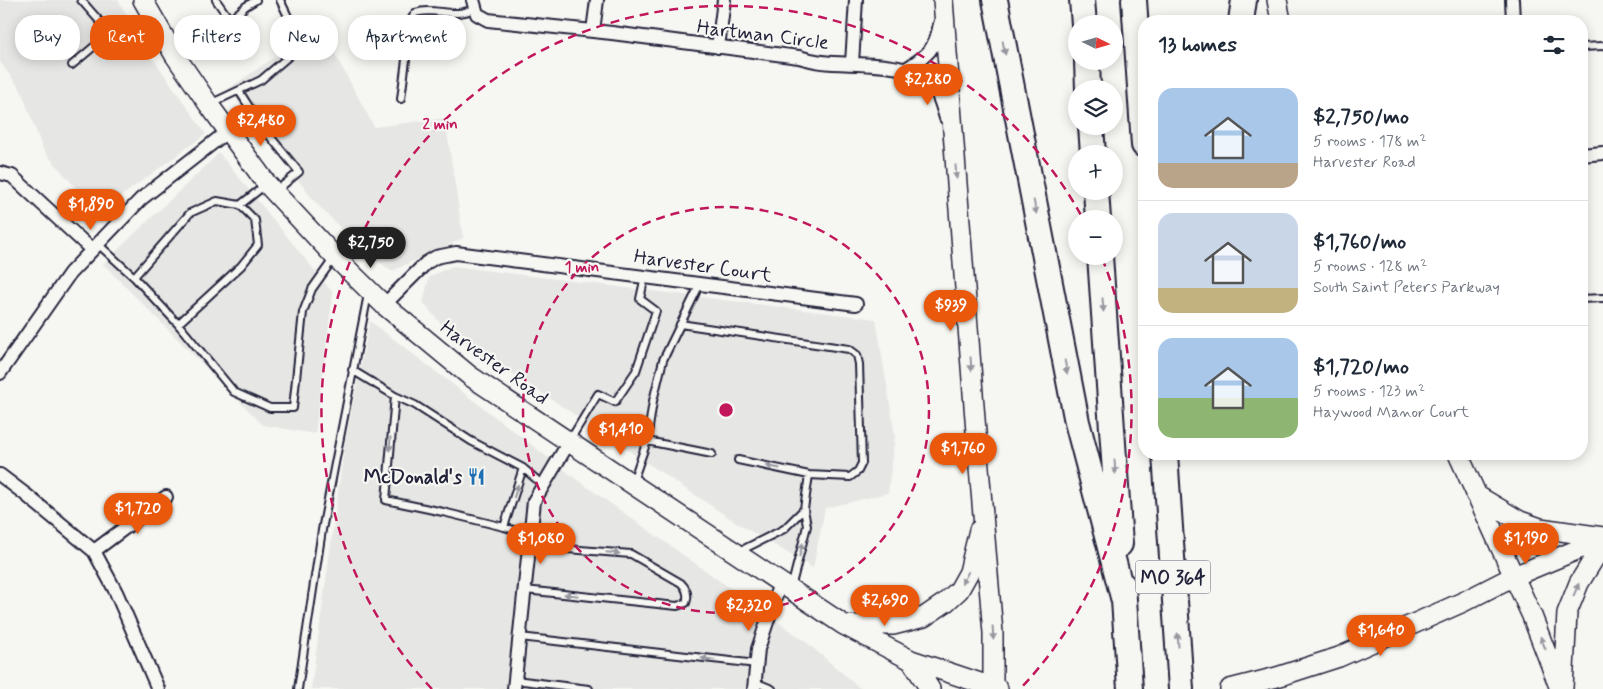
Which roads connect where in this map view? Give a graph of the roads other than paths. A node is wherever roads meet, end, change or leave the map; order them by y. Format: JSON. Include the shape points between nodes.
{"nodes":[{"id":1,"x":82,"y":0,"type":"edge"},
{"id":2,"x":216,"y":0,"type":"edge"},
{"id":3,"x":256,"y":0,"type":"edge"},
{"id":4,"x":280,"y":0,"type":"edge"},
{"id":5,"x":597,"y":0,"type":"edge"},
{"id":6,"x":724,"y":0,"type":"edge"},
{"id":7,"x":856,"y":0,"type":"edge"},
{"id":8,"x":995,"y":0,"type":"edge"},
{"id":9,"x":1082,"y":0,"type":"edge"},
{"id":10,"x":1134,"y":0,"type":"edge"},
{"id":11,"x":1244,"y":0,"type":"edge"},
{"id":12,"x":1277,"y":0,"type":"edge"},
{"id":13,"x":1512,"y":0,"type":"edge"},
{"id":14,"x":943,"y":1,"type":"edge"},
{"id":15,"x":474,"y":4,"type":"edge"},
{"id":16,"x":147,"y":8,"type":"edge"},
{"id":17,"x":95,"y":15,"type":"edge"},
{"id":18,"x":137,"y":15,"type":"edge"},
{"id":19,"x":226,"y":15,"type":"edge"},
{"id":20,"x":236,"y":15,"type":"edge"},
{"id":21,"x":1083,"y":15,"type":"edge"},
{"id":22,"x":1242,"y":15,"type":"edge"},
{"id":23,"x":1280,"y":15,"type":"edge"},
{"id":24,"x":1513,"y":15,"type":"edge"},
{"id":25,"x":593,"y":31,"type":"junction"},
{"id":26,"x":1603,"y":46,"type":"edge"},
{"id":27,"x":718,"y":47,"type":"junction"},
{"id":28,"x":1588,"y":47,"type":"edge"},
{"id":29,"x":90,"y":50,"type":"edge"},
{"id":30,"x":174,"y":54,"type":"edge"},
{"id":31,"x":1138,"y":58,"type":"edge"},
{"id":32,"x":178,"y":60,"type":"edge"},
{"id":33,"x":852,"y":63,"type":"junction"},
{"id":34,"x":72,"y":65,"type":"dead end"},
{"id":35,"x":906,"y":69,"type":"junction"},
{"id":36,"x":239,"y":91,"type":"junction"},
{"id":37,"x":401,"y":99,"type":"dead end"},
{"id":38,"x":208,"y":105,"type":"junction"},
{"id":39,"x":228,"y":132,"type":"junction"},
{"id":40,"x":953,"y":136,"type":"junction"},
{"id":41,"x":1603,"y":154,"type":"edge"},
{"id":42,"x":1588,"y":155,"type":"edge"},
{"id":43,"x":0,"y":173,"type":"edge"},
{"id":44,"x":271,"y":188,"type":"junction"},
{"id":45,"x":240,"y":205,"type":"junction"},
{"id":46,"x":95,"y":247,"type":"junction"},
{"id":47,"x":335,"y":257,"type":"junction"},
{"id":48,"x":1101,"y":265,"type":"edge"},
{"id":49,"x":645,"y":276,"type":"junction"},
{"id":50,"x":134,"y":277,"type":"junction"},
{"id":51,"x":700,"y":284,"type":"junction"},
{"id":52,"x":368,"y":290,"type":"junction"},
{"id":53,"x":1588,"y":298,"type":"edge"},
{"id":54,"x":1603,"y":298,"type":"edge"},
{"id":55,"x":856,"y":304,"type":"dead end"},
{"id":56,"x":384,"y":305,"type":"junction"},
{"id":57,"x":178,"y":324,"type":"junction"},
{"id":58,"x":680,"y":324,"type":"junction"},
{"id":59,"x":352,"y":370,"type":"junction"},
{"id":60,"x":0,"y":373,"type":"edge"},
{"id":61,"x":394,"y":396,"type":"junction"},
{"id":62,"x":647,"y":440,"type":"junction"},
{"id":63,"x":569,"y":442,"type":"junction"},
{"id":64,"x":712,"y":454,"type":"dead end"},
{"id":65,"x":738,"y":460,"type":"dead end"},
{"id":66,"x":1166,"y":460,"type":"edge"},
{"id":67,"x":1461,"y":460,"type":"edge"},
{"id":68,"x":524,"y":468,"type":"junction"},
{"id":69,"x":808,"y":474,"type":"junction"},
{"id":70,"x":0,"y":475,"type":"edge"},
{"id":71,"x":544,"y":484,"type":"junction"},
{"id":72,"x":632,"y":484,"type":"junction"},
{"id":73,"x":1476,"y":495,"type":"junction"},
{"id":74,"x":166,"y":497,"type":"dead end"},
{"id":75,"x":804,"y":510,"type":"junction"},
{"id":76,"x":983,"y":514,"type":"junction"},
{"id":77,"x":504,"y":527,"type":"junction"},
{"id":78,"x":1603,"y":538,"type":"edge"},
{"id":79,"x":530,"y":540,"type":"junction"},
{"id":80,"x":1603,"y":544,"type":"edge"},
{"id":81,"x":94,"y":551,"type":"junction"},
{"id":82,"x":736,"y":553,"type":"junction"},
{"id":83,"x":1512,"y":577,"type":"junction"},
{"id":84,"x":785,"y":586,"type":"junction"},
{"id":85,"x":525,"y":590,"type":"junction"},
{"id":86,"x":1124,"y":601,"type":"junction"},
{"id":87,"x":844,"y":625,"type":"junction"},
{"id":88,"x":520,"y":637,"type":"junction"},
{"id":89,"x":912,"y":660,"type":"junction"},
{"id":90,"x":757,"y":664,"type":"junction"},
{"id":91,"x":515,"y":684,"type":"edge"},
{"id":92,"x":754,"y":685,"type":"edge"},
{"id":93,"x":155,"y":688,"type":"edge"},
{"id":94,"x":298,"y":689,"type":"edge"},
{"id":95,"x":589,"y":689,"type":"edge"},
{"id":96,"x":772,"y":689,"type":"edge"},
{"id":97,"x":930,"y":689,"type":"edge"},
{"id":98,"x":993,"y":689,"type":"edge"},
{"id":99,"x":998,"y":689,"type":"edge"},
{"id":100,"x":1130,"y":689,"type":"edge"},
{"id":101,"x":1181,"y":689,"type":"edge"},
{"id":102,"x":1230,"y":689,"type":"edge"},
{"id":103,"x":1561,"y":689,"type":"edge"}],
"edges":[{"from":1,"to":17,"type":"lane"},
{"from":2,"to":19,"type":"lane"},
{"from":3,"to":20,"type":"lane"},
{"from":4,"to":36,"type":"lane","via":[[302,45],[262,80]]},
{"from":5,"to":25,"type":"street"},
{"from":6,"to":27,"type":"street"},
{"from":7,"to":33,"type":"street","name":"Hartman Circle"},
{"from":8,"to":86,"type":"highway","one_way":true,"via":[[1077,422]]},
{"from":9,"to":21,"type":"highway"},
{"from":10,"to":31,"type":"highway"},
{"from":11,"to":22,"type":"highway"},
{"from":12,"to":23,"type":"main road"},
{"from":13,"to":24,"type":"street"},
{"from":14,"to":35,"type":"street","via":[[936,41],[920,60]]},
{"from":14,"to":40,"type":"main road"},
{"from":15,"to":25,"type":"street","name":"Hartman Circle","via":[[477,14],[488,20]]},
{"from":15,"to":37,"type":"lane","via":[[468,12],[458,14],[423,10],[415,13],[411,20]]},
{"from":16,"to":18,"type":"lane"},
{"from":16,"to":30,"type":"main road","name":"Harvester Road"},
{"from":25,"to":27,"type":"street","name":"Hartman Circle"},
{"from":26,"to":28,"type":"lane"},
{"from":27,"to":33,"type":"street","name":"Hartman Circle"},
{"from":29,"to":34,"type":"lane"},
{"from":32,"to":38,"type":"main road","name":"Harvester Road"},
{"from":33,"to":35,"type":"street","name":"Hartman Circle"},
{"from":35,"to":40,"type":"street","name":"Hartman Circle","via":[[920,74],[932,84]]},
{"from":36,"to":38,"type":"lane"},
{"from":36,"to":44,"type":"lane","via":[[260,124],[299,172]]},
{"from":38,"to":39,"type":"main road","name":"Harvester Road"},
{"from":39,"to":44,"type":"main road","name":"Harvester Road"},
{"from":39,"to":46,"type":"street","via":[[141,200]]},
{"from":40,"to":76,"type":"main road","one_way":true},
{"from":41,"to":42,"type":"street"},
{"from":43,"to":46,"type":"street","via":[[12,176]]},
{"from":44,"to":45,"type":"lane"},
{"from":44,"to":47,"type":"main road","name":"Harvester Road"},
{"from":45,"to":50,"type":"lane","via":[[217,201],[190,213]]},
{"from":45,"to":57,"type":"lane","via":[[255,220],[258,245],[241,266]]},
{"from":46,"to":50,"type":"lane"},
{"from":46,"to":60,"type":"street","via":[[70,273]]},
{"from":47,"to":52,"type":"main road","name":"Harvester Road"},
{"from":47,"to":57,"type":"lane","via":[[312,289],[303,312],[293,408],[270,408],[234,392]]},
{"from":48,"to":86,"type":"highway","number":"MO 364","one_way":true},
{"from":49,"to":51,"type":"street","name":"Harvester Court"},
{"from":49,"to":56,"type":"street","name":"Harvester Court","via":[[456,253],[436,257],[426,263]]},
{"from":49,"to":63,"type":"lane","via":[[640,299],[656,311],[636,371],[615,402],[598,394]]},
{"from":50,"to":57,"type":"lane"},
{"from":51,"to":55,"type":"street","name":"Harvester Court"},
{"from":51,"to":58,"type":"lane"},
{"from":52,"to":56,"type":"main road","name":"Harvester Road"},
{"from":52,"to":59,"type":"lane"},
{"from":53,"to":54,"type":"lane"},
{"from":56,"to":63,"type":"main road","name":"Harvester Road","via":[[470,376]]},
{"from":58,"to":62,"type":"lane","via":[[663,360]]},
{"from":58,"to":69,"type":"lane","via":[[849,349],[857,354],[862,463],[850,477]]},
{"from":59,"to":61,"type":"lane"},
{"from":59,"to":94,"type":"lane","via":[[322,530]]},
{"from":61,"to":68,"type":"lane"},
{"from":61,"to":77,"type":"lane","one_way":true,"via":[[386,500]]},
{"from":62,"to":64,"type":"lane"},
{"from":62,"to":72,"type":"lane"},
{"from":63,"to":71,"type":"street"},
{"from":63,"to":72,"type":"main road","name":"Harvester Road"},
{"from":69,"to":65,"type":"lane","one_way":true},
{"from":101,"to":66,"type":"highway","number":"MO 364","one_way":true},
{"from":67,"to":73,"type":"main road"},
{"from":68,"to":71,"type":"lane"},
{"from":77,"to":68,"type":"lane","one_way":true},
{"from":69,"to":75,"type":"lane"},
{"from":70,"to":81,"type":"street"},
{"from":71,"to":79,"type":"street","via":[[534,501]]},
{"from":72,"to":82,"type":"main road","name":"Harvester Road"},
{"from":73,"to":78,"type":"main road","via":[[1520,521],[1540,528]]},
{"from":73,"to":83,"type":"main road"},
{"from":74,"to":81,"type":"street"},
{"from":75,"to":82,"type":"lane","via":[[784,528]]},
{"from":84,"to":75,"type":"lane","one_way":true,"via":[[807,526]]},
{"from":76,"to":87,"type":"main road","one_way":true,"via":[[969,572],[959,590],[946,602],[924,617],[893,625]]},
{"from":76,"to":98,"type":"main road","one_way":true,"via":[[993,633]]},
{"from":77,"to":79,"type":"lane"},
{"from":78,"to":83,"type":"main road"},
{"from":79,"to":85,"type":"street"},
{"from":79,"to":85,"type":"lane","one_way":true,"via":[[631,554],[681,583],[688,598],[686,603],[677,606]]},
{"from":103,"to":80,"type":"main road","one_way":true,"via":[[1567,613],[1579,583]]},
{"from":81,"to":93,"type":"street","via":[[116,592]]},
{"from":82,"to":84,"type":"main road","name":"Harvester Road"},
{"from":83,"to":102,"type":"main road","via":[[1339,657]]},
{"from":103,"to":83,"type":"main road","one_way":true,"via":[[1532,616]]},
{"from":84,"to":87,"type":"main road","name":"Harvester Road"},
{"from":84,"to":90,"type":"street","via":[[758,649]]},
{"from":85,"to":88,"type":"street"},
{"from":86,"to":100,"type":"highway","number":"MO 364"},
{"from":87,"to":89,"type":"main road","name":"Harvester Road"},
{"from":90,"to":88,"type":"lane","one_way":true},
{"from":88,"to":91,"type":"street"},
{"from":89,"to":97,"type":"main road"},
{"from":89,"to":98,"type":"main road","name":"Harvester Road"},
{"from":90,"to":92,"type":"street"},
{"from":91,"to":95,"type":"lane"},
{"from":92,"to":96,"type":"lane"},
{"from":98,"to":99,"type":"main road","name":"Harvester Road"}]}
